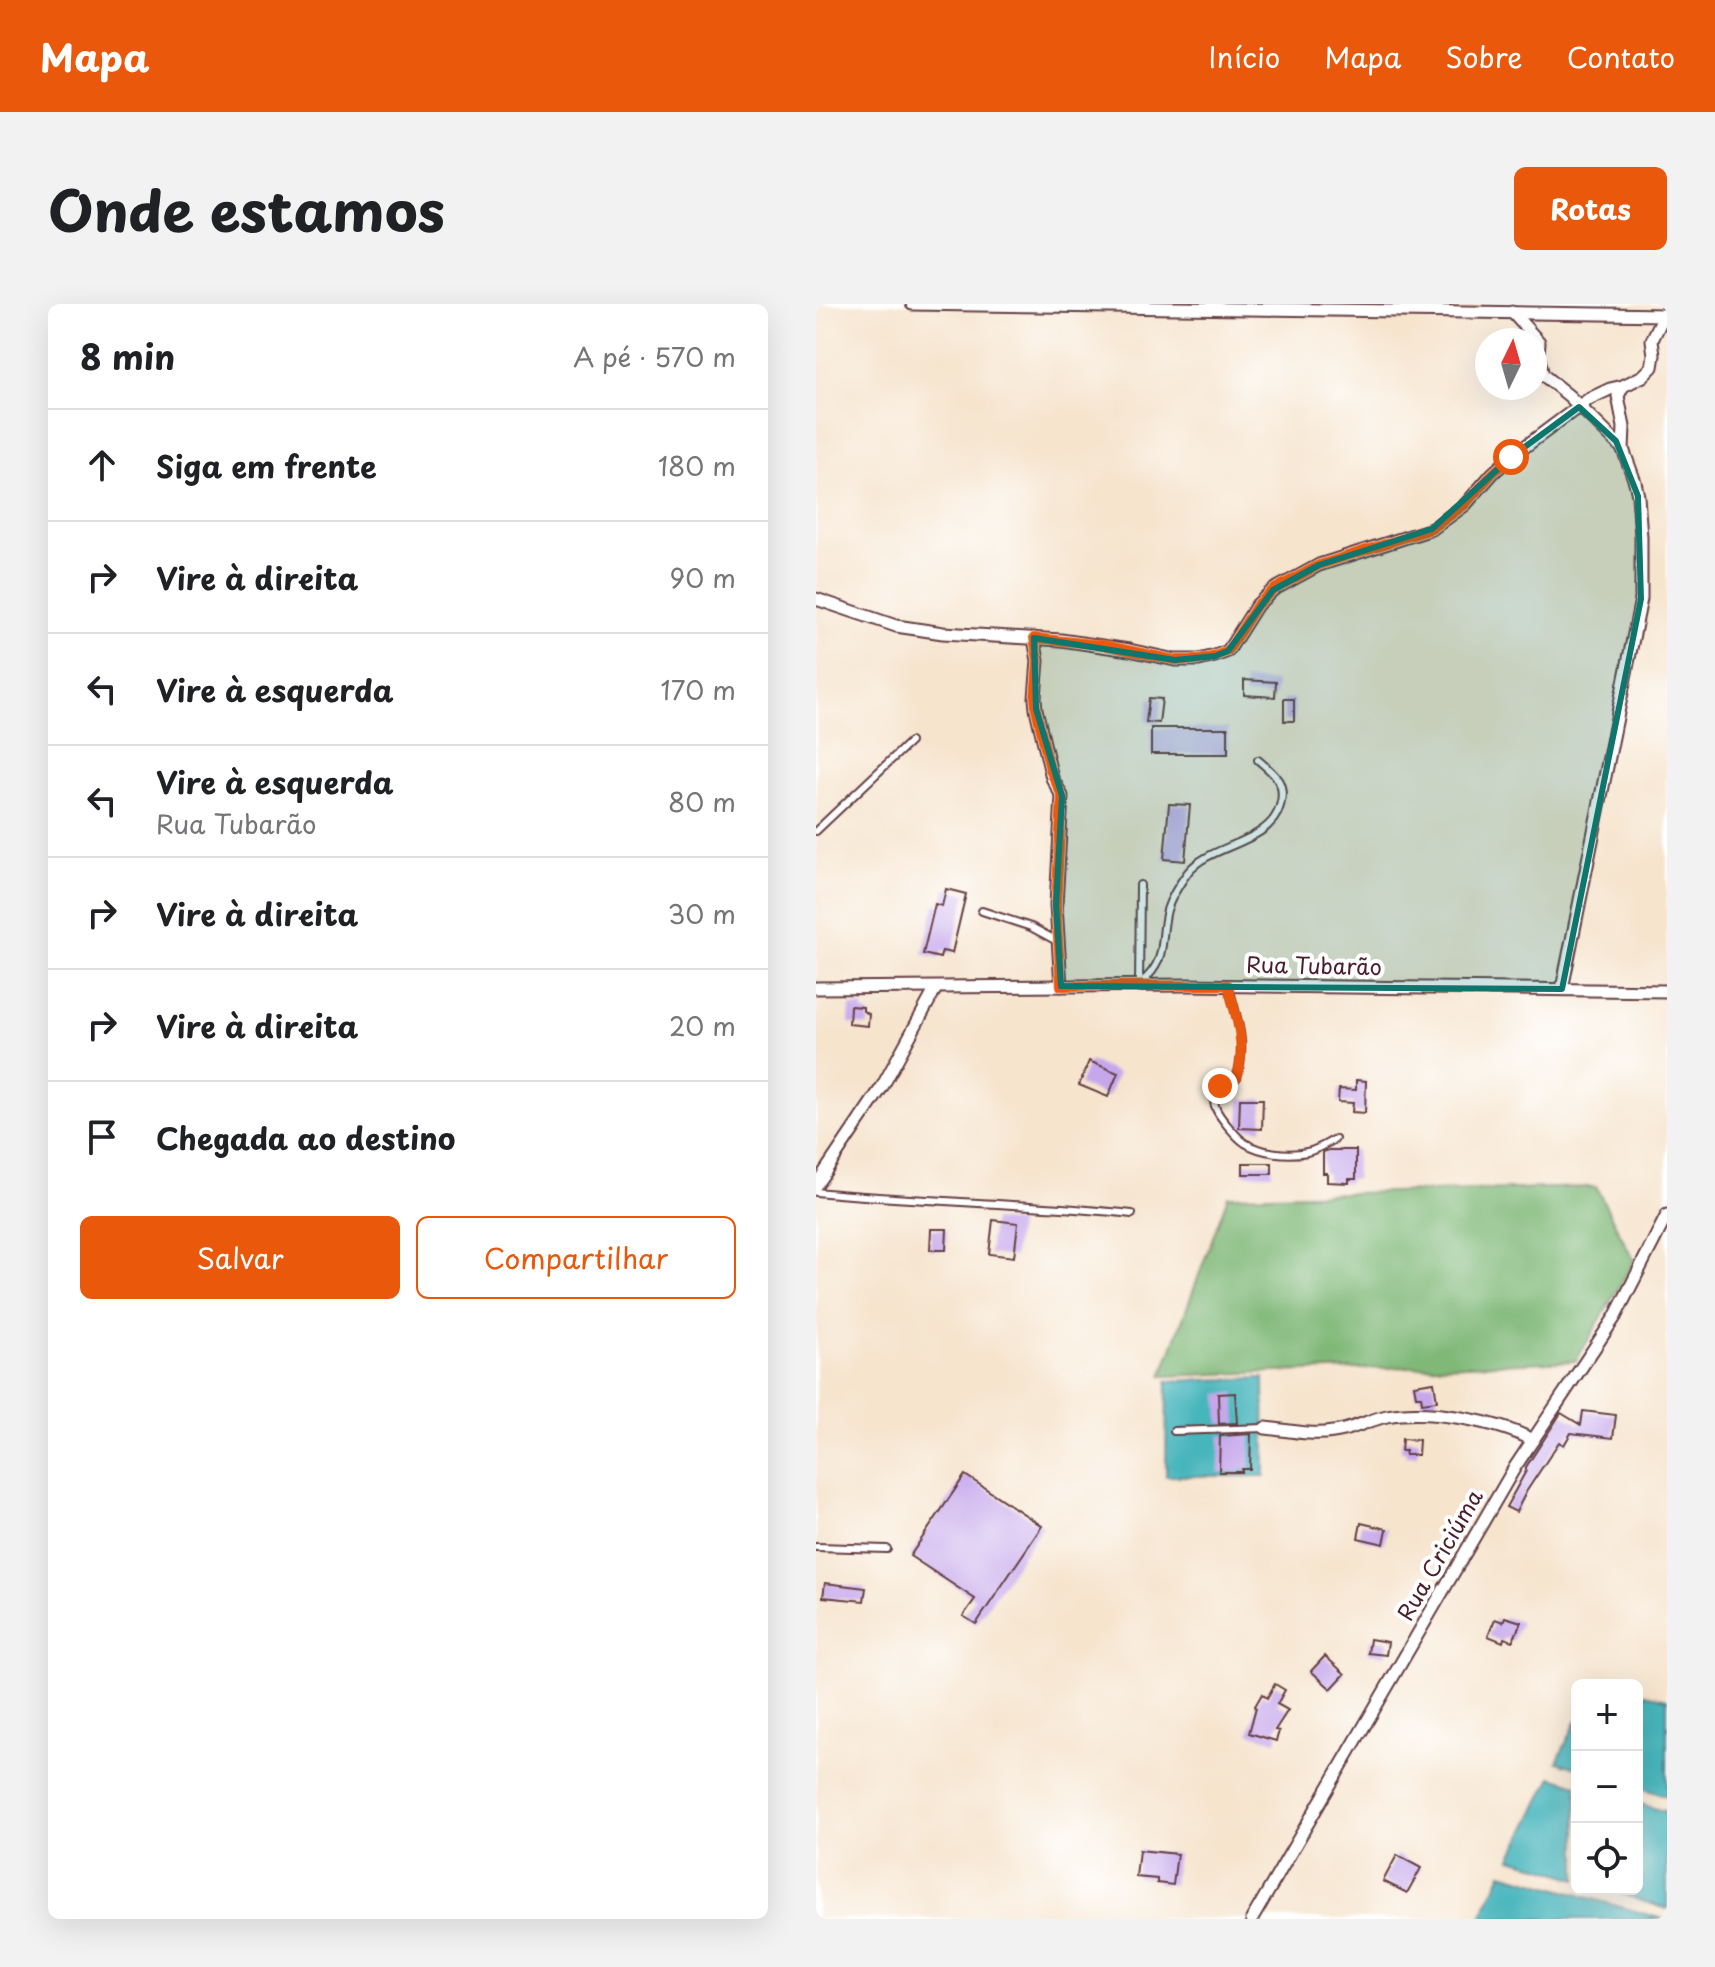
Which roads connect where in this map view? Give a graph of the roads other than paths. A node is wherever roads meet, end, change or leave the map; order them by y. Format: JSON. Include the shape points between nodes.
{"nodes":[{"id":1,"x":912,"y":304,"type":"edge"},
{"id":2,"x":1512,"y":312,"type":"junction"},
{"id":3,"x":1666,"y":315,"type":"edge"},
{"id":4,"x":1623,"y":386,"type":"junction"},
{"id":5,"x":1579,"y":407,"type":"junction"},
{"id":6,"x":1623,"y":449,"type":"junction"},
{"id":7,"x":816,"y":599,"type":"edge"},
{"id":8,"x":1034,"y":638,"type":"junction"},
{"id":9,"x":910,"y":742,"type":"dead end"},
{"id":10,"x":1258,"y":760,"type":"dead end"},
{"id":11,"x":816,"y":831,"type":"edge"},
{"id":12,"x":1140,"y":885,"type":"dead end"},
{"id":13,"x":982,"y":911,"type":"dead end"},
{"id":14,"x":1057,"y":941,"type":"junction"},
{"id":15,"x":1139,"y":985,"type":"junction"},
{"id":16,"x":1228,"y":985,"type":"junction"},
{"id":17,"x":1061,"y":986,"type":"junction"},
{"id":18,"x":816,"y":988,"type":"edge"},
{"id":19,"x":936,"y":988,"type":"junction"},
{"id":20,"x":1562,"y":989,"type":"junction"},
{"id":21,"x":1667,"y":991,"type":"edge"},
{"id":22,"x":1335,"y":1139,"type":"dead end"},
{"id":23,"x":816,"y":1185,"type":"edge"},
{"id":24,"x":816,"y":1192,"type":"edge"},
{"id":25,"x":1132,"y":1214,"type":"dead end"},
{"id":26,"x":1667,"y":1215,"type":"edge"},
{"id":27,"x":1265,"y":1428,"type":"joint"},
{"id":28,"x":1174,"y":1431,"type":"dead end"},
{"id":29,"x":1533,"y":1440,"type":"junction"},
{"id":30,"x":816,"y":1547,"type":"edge"},
{"id":31,"x":887,"y":1549,"type":"dead end"},
{"id":32,"x":1252,"y":1919,"type":"edge"}],
"edges":[{"from":1,"to":2,"type":"street"},
{"from":2,"to":3,"type":"street"},
{"from":2,"to":5,"type":"street","via":[[1539,342],[1543,375]]},
{"from":3,"to":4,"type":"street","via":[[1652,340],[1652,367]]},
{"from":4,"to":5,"type":"street"},
{"from":4,"to":6,"type":"street","via":[[1618,396]]},
{"from":5,"to":6,"type":"street"},
{"from":5,"to":8,"type":"street","via":[[1511,457],[1465,505],[1432,529],[1319,565],[1273,590],[1228,651],[1199,660],[1175,660]]},
{"from":6,"to":20,"type":"street","via":[[1638,496],[1641,599]]},
{"from":7,"to":8,"type":"street","via":[[896,626]]},
{"from":8,"to":14,"type":"street","via":[[1036,709],[1050,770],[1062,796]]},
{"from":9,"to":11,"type":"lane"},
{"from":10,"to":15,"type":"lane","via":[[1279,777],[1281,805],[1275,817],[1261,831],[1199,861],[1188,872],[1168,906],[1160,959]]},
{"from":12,"to":15,"type":"lane"},
{"from":13,"to":14,"type":"lane"},
{"from":14,"to":17,"type":"street"},
{"from":15,"to":16,"type":"street","name":"Rua Tubarão"},
{"from":15,"to":17,"type":"street","name":"Rua Tubarão"},
{"from":16,"to":20,"type":"street","name":"Rua Tubarão"},
{"from":16,"to":22,"type":"lane","via":[[1242,1054],[1237,1077],[1215,1091],[1217,1112],[1243,1142],[1259,1149],[1307,1152]]},
{"from":17,"to":19,"type":"street","name":"Rua Tubarão"},
{"from":18,"to":19,"type":"street","name":"Rua Tubarão"},
{"from":19,"to":23,"type":"street","via":[[882,1087]]},
{"from":20,"to":21,"type":"street","name":"Rua Tubarão"},
{"from":24,"to":25,"type":"lane"},
{"from":26,"to":29,"type":"street","name":"Rua Criciúma","via":[[1615,1317]]},
{"from":27,"to":28,"type":"lane"},
{"from":27,"to":29,"type":"street","via":[[1331,1433],[1409,1414],[1491,1424]]},
{"from":29,"to":32,"type":"street","name":"Rua Criciúma"},
{"from":30,"to":31,"type":"lane"}]}
